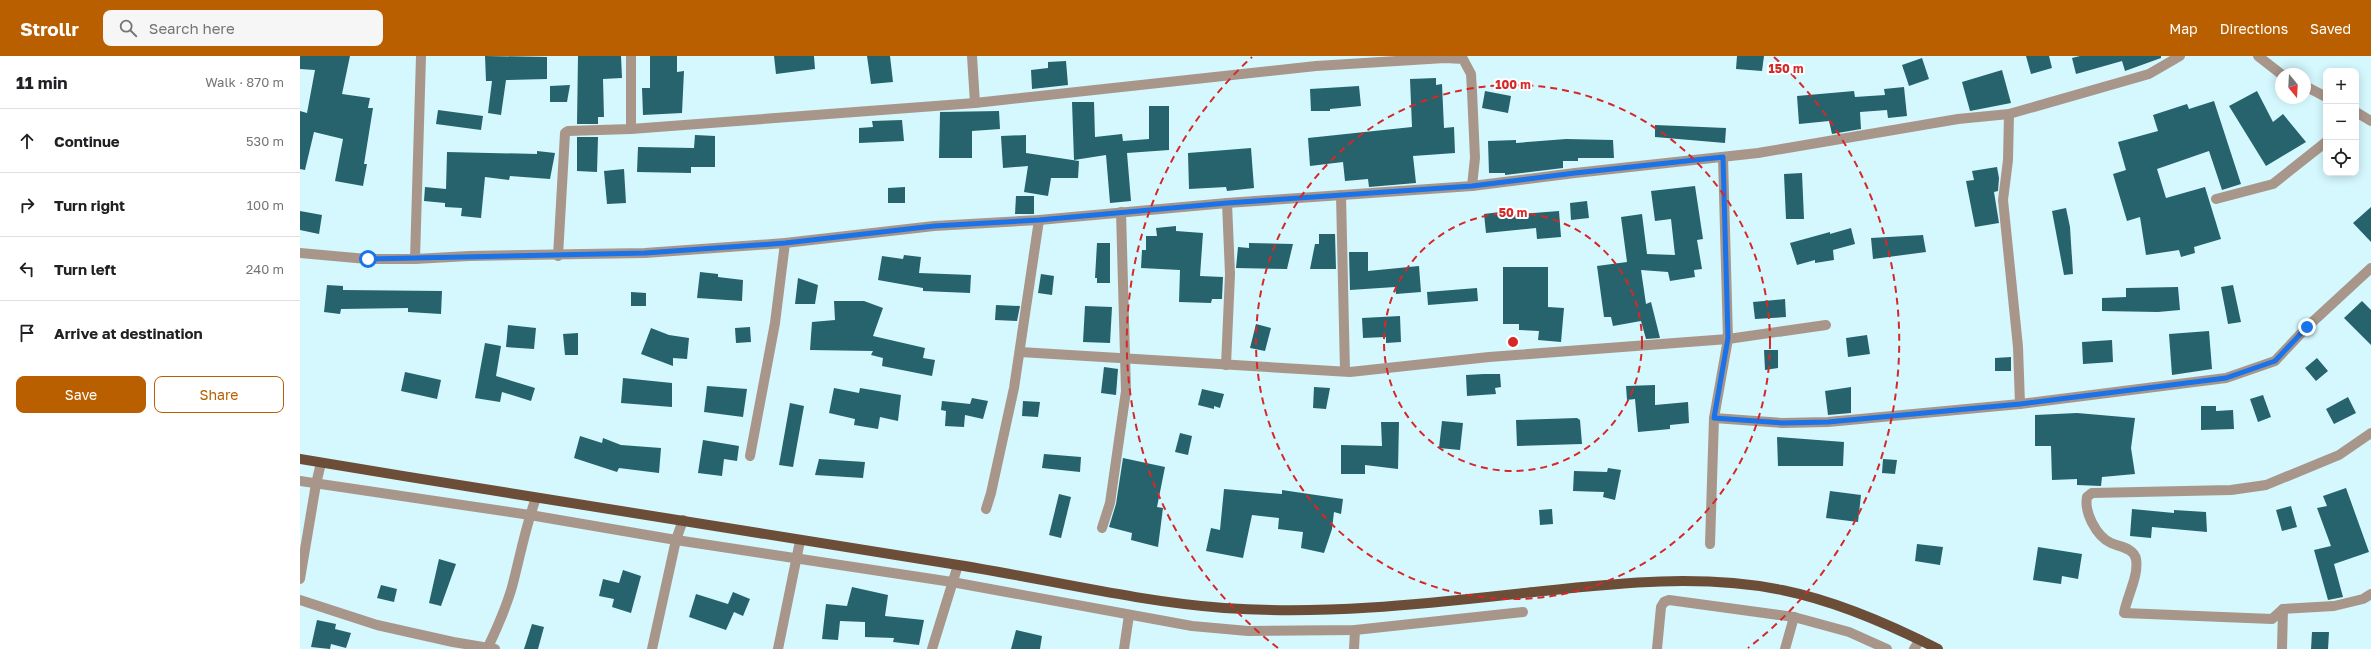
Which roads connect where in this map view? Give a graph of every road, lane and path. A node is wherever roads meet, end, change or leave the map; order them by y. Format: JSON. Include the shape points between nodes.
{"nodes":[{"id":1,"x":421,"y":56,"type":"edge"},
{"id":2,"x":631,"y":56,"type":"edge"},
{"id":3,"x":972,"y":56,"type":"edge"},
{"id":4,"x":2180,"y":56,"type":"edge"},
{"id":5,"x":2258,"y":56,"type":"edge"},
{"id":6,"x":2275,"y":69,"type":"edge"},
{"id":7,"x":2311,"y":89,"type":"edge"},
{"id":8,"x":2323,"y":95,"type":"edge"},
{"id":9,"x":975,"y":103,"type":"junction"},
{"id":10,"x":2009,"y":114,"type":"junction"},
{"id":11,"x":631,"y":128,"type":"junction"},
{"id":12,"x":2323,"y":144,"type":"edge"},
{"id":13,"x":1723,"y":157,"type":"junction"},
{"id":14,"x":1472,"y":186,"type":"junction"},
{"id":15,"x":1341,"y":195,"type":"junction"},
{"id":16,"x":2216,"y":199,"type":"dead end"},
{"id":17,"x":1227,"y":203,"type":"junction"},
{"id":18,"x":1121,"y":212,"type":"junction"},
{"id":19,"x":1039,"y":220,"type":"junction"},
{"id":20,"x":785,"y":243,"type":"junction"},
{"id":21,"x":300,"y":253,"type":"edge"},
{"id":22,"x":558,"y":256,"type":"junction"},
{"id":23,"x":415,"y":260,"type":"junction"},
{"id":24,"x":2371,"y":268,"type":"edge"},
{"id":25,"x":1826,"y":325,"type":"dead end"},
{"id":26,"x":1728,"y":338,"type":"junction"},
{"id":27,"x":1020,"y":352,"type":"junction"},
{"id":28,"x":1123,"y":358,"type":"junction"},
{"id":29,"x":1226,"y":365,"type":"junction"},
{"id":30,"x":1345,"y":371,"type":"junction"},
{"id":31,"x":2020,"y":404,"type":"junction"},
{"id":32,"x":1714,"y":418,"type":"junction"},
{"id":33,"x":2371,"y":433,"type":"edge"},
{"id":34,"x":750,"y":456,"type":"dead end"},
{"id":35,"x":300,"y":459,"type":"edge"},
{"id":36,"x":321,"y":463,"type":"junction"},
{"id":37,"x":300,"y":481,"type":"edge"},
{"id":38,"x":316,"y":484,"type":"junction"},
{"id":39,"x":536,"y":498,"type":"junction"},
{"id":40,"x":986,"y":508,"type":"dead end"},
{"id":41,"x":530,"y":515,"type":"junction"},
{"id":42,"x":683,"y":520,"type":"junction"},
{"id":43,"x":1102,"y":528,"type":"dead end"},
{"id":44,"x":676,"y":540,"type":"junction"},
{"id":45,"x":800,"y":541,"type":"junction"},
{"id":46,"x":1710,"y":544,"type":"dead end"},
{"id":47,"x":796,"y":558,"type":"junction"},
{"id":48,"x":958,"y":565,"type":"junction"},
{"id":49,"x":300,"y":579,"type":"edge"},
{"id":50,"x":952,"y":582,"type":"junction"},
{"id":51,"x":2371,"y":594,"type":"edge"},
{"id":52,"x":300,"y":600,"type":"edge"},
{"id":53,"x":2284,"y":609,"type":"junction"},
{"id":54,"x":1523,"y":612,"type":"dead end"},
{"id":55,"x":1129,"y":615,"type":"junction"},
{"id":56,"x":1794,"y":617,"type":"junction"},
{"id":57,"x":1355,"y":630,"type":"junction"},
{"id":58,"x":1920,"y":640,"type":"junction"},
{"id":59,"x":491,"y":648,"type":"edge"},
{"id":60,"x":652,"y":649,"type":"edge"},
{"id":61,"x":778,"y":649,"type":"edge"},
{"id":62,"x":932,"y":649,"type":"edge"},
{"id":63,"x":1124,"y":649,"type":"edge"},
{"id":64,"x":1354,"y":649,"type":"edge"},
{"id":65,"x":1657,"y":649,"type":"edge"},
{"id":66,"x":1785,"y":649,"type":"edge"},
{"id":67,"x":1887,"y":649,"type":"edge"},
{"id":68,"x":1914,"y":649,"type":"edge"},
{"id":69,"x":1938,"y":649,"type":"edge"},
{"id":70,"x":2282,"y":649,"type":"edge"}],
"edges":[{"from":1,"to":23,"type":"street"},
{"from":2,"to":11,"type":"street"},
{"from":3,"to":9,"type":"street"},
{"from":4,"to":10,"type":"street","via":[[2148,74]]},
{"from":5,"to":6,"type":"street"},
{"from":7,"to":8,"type":"street"},
{"from":9,"to":11,"type":"street"},
{"from":9,"to":14,"type":"street","via":[[1316,66],[1463,59],[1471,74],[1475,158]]},
{"from":10,"to":13,"type":"street","via":[[1958,119]]},
{"from":10,"to":31,"type":"street","via":[[2008,160],[2003,200],[2018,347]]},
{"from":11,"to":22,"type":"street","via":[[565,133]]},
{"from":12,"to":16,"type":"street","via":[[2273,184]]},
{"from":13,"to":14,"type":"street"},
{"from":13,"to":26,"type":"street"},
{"from":14,"to":15,"type":"street"},
{"from":15,"to":17,"type":"street"},
{"from":15,"to":30,"type":"street"},
{"from":17,"to":18,"type":"street"},
{"from":17,"to":29,"type":"street","via":[[1230,274]]},
{"from":18,"to":19,"type":"street"},
{"from":18,"to":28,"type":"street"},
{"from":19,"to":20,"type":"street","via":[[934,226]]},
{"from":19,"to":27,"type":"street"},
{"from":20,"to":22,"type":"street"},
{"from":20,"to":34,"type":"street","via":[[775,323]]},
{"from":21,"to":23,"type":"street"},
{"from":22,"to":23,"type":"street","via":[[469,256]]},
{"from":24,"to":31,"type":"street","via":[[2307,327],[2275,361],[2226,378]]},
{"from":25,"to":26,"type":"street"},
{"from":26,"to":30,"type":"street"},
{"from":26,"to":32,"type":"street"},
{"from":27,"to":28,"type":"street"},
{"from":27,"to":40,"type":"street"},
{"from":28,"to":29,"type":"street"},
{"from":28,"to":43,"type":"street","via":[[1125,399],[1110,503]]},
{"from":29,"to":30,"type":"street"},
{"from":31,"to":32,"type":"street","via":[[1828,422],[1782,423]]},
{"from":32,"to":46,"type":"street"},
{"from":33,"to":53,"type":"street","via":[[2339,455],[2266,485],[2231,490],[2092,494],[2087,497],[2085,506],[2096,529],[2110,543],[2129,550],[2136,560],[2136,571],[2124,613],[2272,619]]},
{"from":35,"to":36,"type":"main road"},
{"from":36,"to":38,"type":"street"},
{"from":36,"to":39,"type":"main road"},
{"from":37,"to":38,"type":"street"},
{"from":38,"to":41,"type":"street"},
{"from":38,"to":49,"type":"street"},
{"from":39,"to":41,"type":"street"},
{"from":39,"to":42,"type":"main road"},
{"from":41,"to":44,"type":"street"},
{"from":41,"to":59,"type":"street","via":[[512,587]]},
{"from":42,"to":44,"type":"street"},
{"from":42,"to":45,"type":"main road"},
{"from":44,"to":47,"type":"street"},
{"from":44,"to":60,"type":"street"},
{"from":45,"to":47,"type":"street"},
{"from":45,"to":48,"type":"main road"},
{"from":47,"to":50,"type":"street"},
{"from":47,"to":61,"type":"street"},
{"from":48,"to":50,"type":"street"},
{"from":48,"to":58,"type":"main road","via":[[1140,597],[1222,608],[1315,612],[1406,606],[1626,583],[1706,581],[1781,590],[1825,602]]},
{"from":50,"to":55,"type":"street"},
{"from":50,"to":62,"type":"street"},
{"from":51,"to":53,"type":"street","via":[[2363,599],[2334,606]]},
{"from":52,"to":59,"type":"street","via":[[377,625]]},
{"from":53,"to":70,"type":"street"},
{"from":54,"to":57,"type":"street"},
{"from":55,"to":57,"type":"street","via":[[1192,626],[1248,631]]},
{"from":55,"to":63,"type":"street"},
{"from":56,"to":65,"type":"street","via":[[1669,600],[1661,607]]},
{"from":56,"to":66,"type":"street"},
{"from":56,"to":67,"type":"street","via":[[1849,632]]},
{"from":57,"to":64,"type":"street"},
{"from":58,"to":68,"type":"street"},
{"from":58,"to":69,"type":"main road"}]}
